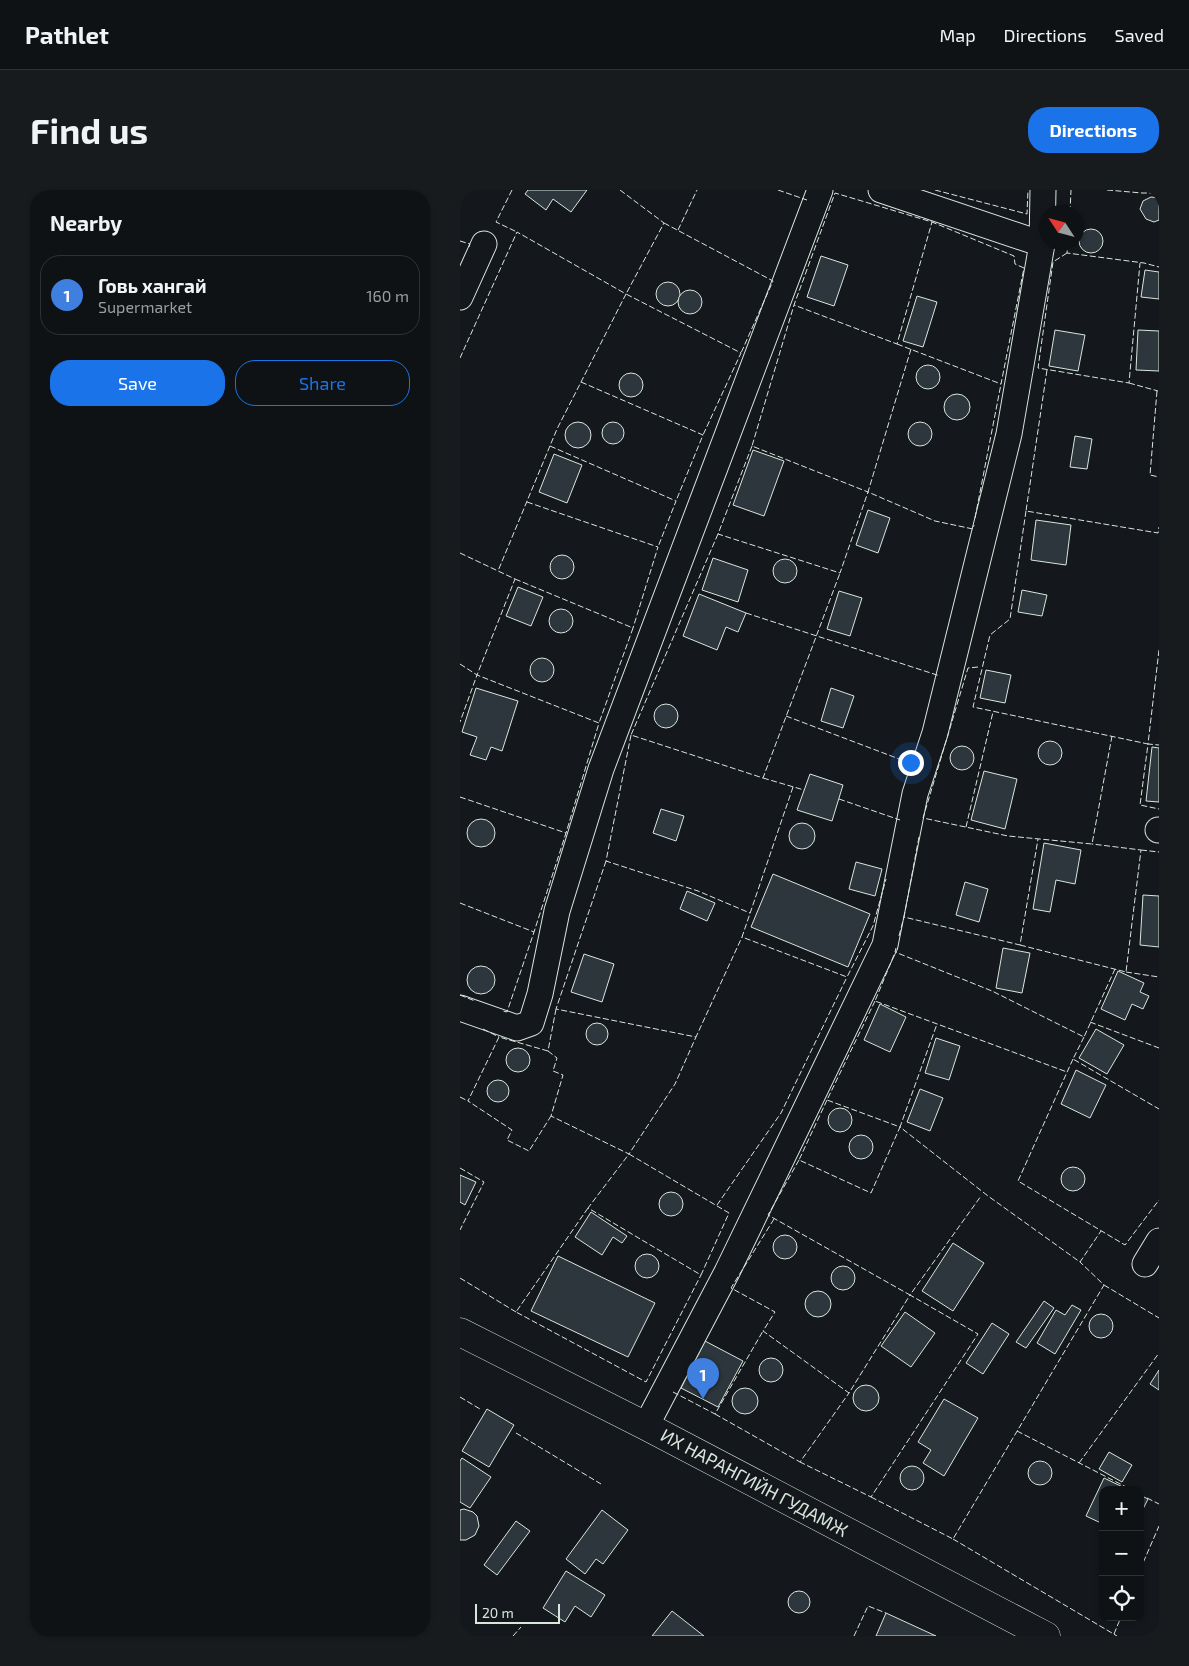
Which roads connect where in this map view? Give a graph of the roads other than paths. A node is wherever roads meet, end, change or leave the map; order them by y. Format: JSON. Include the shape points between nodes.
{"nodes":[{"id":1,"x":820,"y":190,"type":"edge"},
{"id":2,"x":881,"y":190,"type":"edge"},
{"id":3,"x":1044,"y":190,"type":"edge"},
{"id":4,"x":1043,"y":205,"type":"edge"},
{"id":5,"x":1039,"y":243,"type":"edge"},
{"id":6,"x":484,"y":244,"type":"dead end"},
{"id":7,"x":1041,"y":250,"type":"edge"},
{"id":8,"x":460,"y":297,"type":"edge"},
{"id":9,"x":460,"y":1008,"type":"edge"},
{"id":10,"x":1159,"y":1241,"type":"edge"},
{"id":11,"x":1145,"y":1264,"type":"dead end"},
{"id":12,"x":460,"y":1332,"type":"edge"},
{"id":13,"x":646,"y":1426,"type":"junction"},
{"id":14,"x":1046,"y":1636,"type":"edge"}],
"edges":[{"from":1,"to":9,"type":"street","via":[[601,769],[557,911],[531,1023],[517,1028]]},
{"from":2,"to":5,"type":"street"},
{"from":3,"to":4,"type":"street"},
{"from":6,"to":8,"type":"street"},
{"from":7,"to":13,"type":"street","via":[[1009,434],[935,733],[915,794],[885,945],[731,1263]]},
{"from":10,"to":11,"type":"street"},
{"from":12,"to":13,"type":"main road","name":"ИХ НАРАНГИЙН ГУДАМЖ"},
{"from":13,"to":14,"type":"main road","name":"ИХ НАРАНГИЙН ГУДАМЖ"}]}
